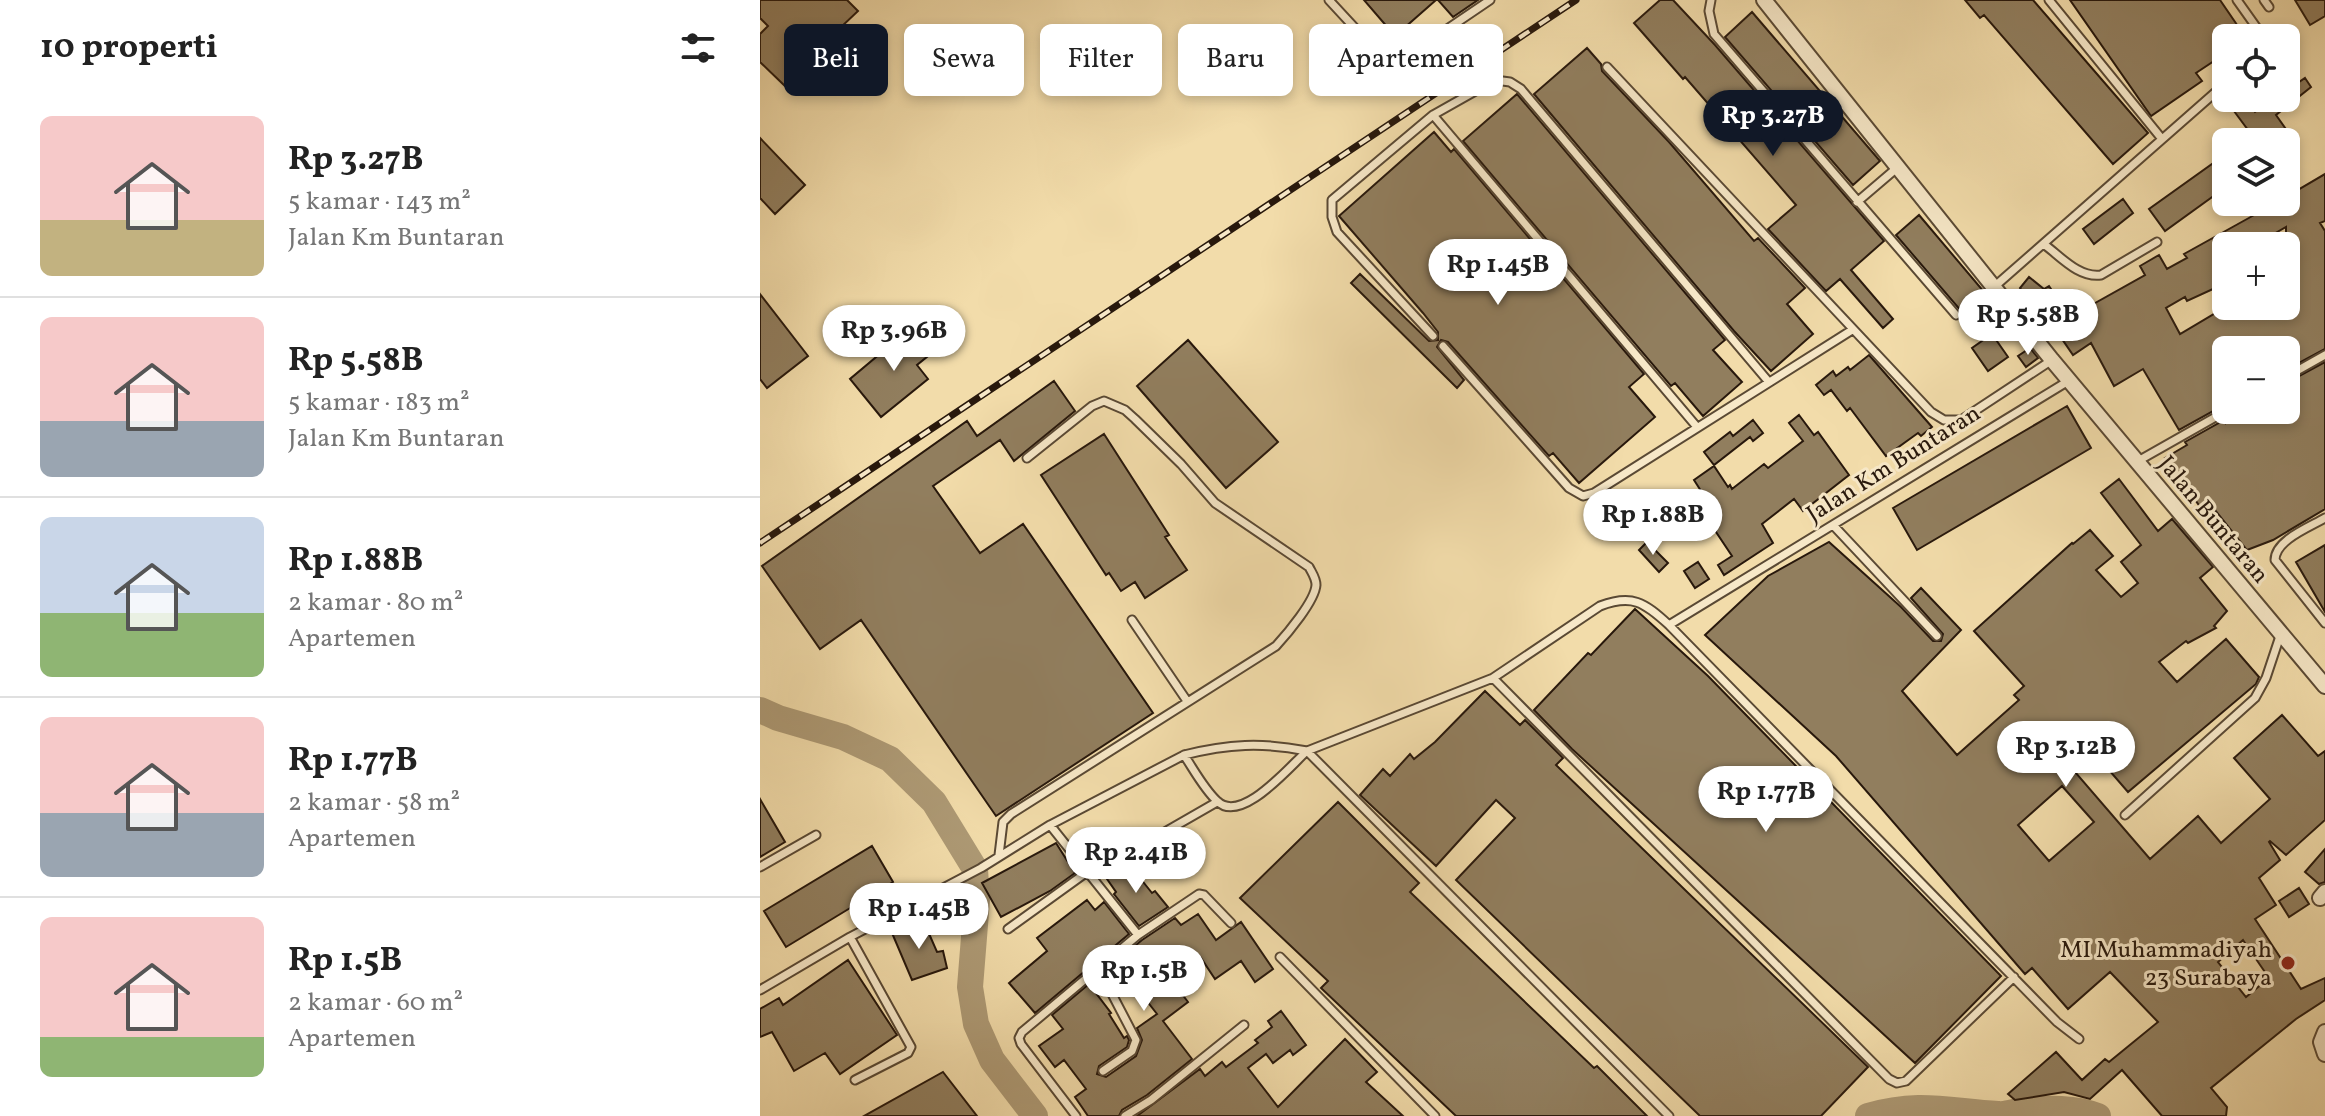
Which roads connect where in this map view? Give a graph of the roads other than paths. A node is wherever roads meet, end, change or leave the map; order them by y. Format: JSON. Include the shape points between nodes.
{"nodes":[{"id":1,"x":1329,"y":0,"type":"edge"},
{"id":2,"x":1490,"y":0,"type":"edge"},
{"id":3,"x":1711,"y":0,"type":"edge"},
{"id":4,"x":1764,"y":0,"type":"edge"},
{"id":5,"x":2049,"y":0,"type":"edge"},
{"id":6,"x":2237,"y":0,"type":"edge"},
{"id":7,"x":2254,"y":24,"type":"edge"},
{"id":8,"x":1607,"y":67,"type":"dead end"},
{"id":9,"x":2212,"y":95,"type":"edge"},
{"id":10,"x":1433,"y":115,"type":"junction"},
{"id":11,"x":2162,"y":139,"type":"junction"},
{"id":12,"x":1898,"y":167,"type":"junction"},
{"id":13,"x":1857,"y":202,"type":"junction"},
{"id":14,"x":2157,"y":242,"type":"dead end"},
{"id":15,"x":2045,"y":245,"type":"junction"},
{"id":16,"x":1994,"y":287,"type":"junction"},
{"id":17,"x":1956,"y":315,"type":"dead end"},
{"id":18,"x":1852,"y":330,"type":"junction"},
{"id":19,"x":1433,"y":336,"type":"dead end"},
{"id":20,"x":1443,"y":346,"type":"dead end"},
{"id":21,"x":2325,"y":355,"type":"edge"},
{"id":22,"x":2052,"y":360,"type":"junction"},
{"id":23,"x":2300,"y":369,"type":"edge"},
{"id":24,"x":2070,"y":380,"type":"junction"},
{"id":25,"x":1768,"y":381,"type":"junction"},
{"id":26,"x":2212,"y":419,"type":"edge"},
{"id":27,"x":1697,"y":427,"type":"junction"},
{"id":28,"x":1027,"y":458,"type":"dead end"},
{"id":29,"x":2138,"y":461,"type":"junction"},
{"id":30,"x":2325,"y":518,"type":"edge"},
{"id":31,"x":1833,"y":525,"type":"junction"},
{"id":32,"x":1132,"y":620,"type":"dead end"},
{"id":33,"x":2325,"y":623,"type":"edge"},
{"id":34,"x":1669,"y":625,"type":"junction"},
{"id":35,"x":2281,"y":633,"type":"junction"},
{"id":36,"x":1937,"y":636,"type":"dead end"},
{"id":37,"x":1493,"y":678,"type":"junction"},
{"id":38,"x":2325,"y":686,"type":"edge"},
{"id":39,"x":1187,"y":701,"type":"junction"},
{"id":40,"x":1307,"y":751,"type":"junction"},
{"id":41,"x":1184,"y":755,"type":"junction"},
{"id":42,"x":1217,"y":802,"type":"junction"},
{"id":43,"x":2125,"y":815,"type":"dead end"},
{"id":44,"x":1050,"y":825,"type":"junction"},
{"id":45,"x":816,"y":835,"type":"dead end"},
{"id":46,"x":1130,"y":852,"type":"dead end"},
{"id":47,"x":999,"y":855,"type":"junction"},
{"id":48,"x":760,"y":867,"type":"edge"},
{"id":49,"x":1087,"y":872,"type":"junction"},
{"id":50,"x":1231,"y":923,"type":"dead end"},
{"id":51,"x":1008,"y":929,"type":"dead end"},
{"id":52,"x":1138,"y":935,"type":"junction"},
{"id":53,"x":850,"y":937,"type":"junction"},
{"id":54,"x":1280,"y":957,"type":"dead end"},
{"id":55,"x":1099,"y":969,"type":"junction"},
{"id":56,"x":2014,"y":977,"type":"junction"},
{"id":57,"x":760,"y":990,"type":"edge"},
{"id":58,"x":1244,"y":1025,"type":"dead end"},
{"id":59,"x":2324,"y":1034,"type":"edge"},
{"id":60,"x":2079,"y":1039,"type":"dead end"},
{"id":61,"x":2325,"y":1054,"type":"edge"},
{"id":62,"x":1103,"y":1071,"type":"dead end"},
{"id":63,"x":855,"y":1080,"type":"dead end"},
{"id":64,"x":1076,"y":1116,"type":"edge"},
{"id":65,"x":1125,"y":1116,"type":"edge"},
{"id":66,"x":1435,"y":1116,"type":"edge"},
{"id":67,"x":1669,"y":1116,"type":"edge"}],
"edges":[{"from":1,"to":2,"type":"lane","via":[[1378,53],[1397,58]]},
{"from":3,"to":13,"type":"lane","via":[[1714,34]]},
{"from":4,"to":12,"type":"street"},
{"from":5,"to":11,"type":"lane"},
{"from":6,"to":7,"type":"lane"},
{"from":8,"to":18,"type":"lane"},
{"from":9,"to":11,"type":"lane"},
{"from":10,"to":19,"type":"lane","via":[[1332,200],[1332,217],[1337,232]]},
{"from":10,"to":25,"type":"lane","via":[[1495,80],[1521,89]]},
{"from":10,"to":27,"type":"lane"},
{"from":11,"to":15,"type":"lane"},
{"from":12,"to":13,"type":"lane"},
{"from":12,"to":16,"type":"street"},
{"from":13,"to":17,"type":"lane"},
{"from":14,"to":15,"type":"lane","via":[[2093,276]]},
{"from":15,"to":16,"type":"lane"},
{"from":16,"to":22,"type":"street"},
{"from":18,"to":22,"type":"lane","via":[[1944,420],[1961,420]]},
{"from":18,"to":25,"type":"lane"},
{"from":20,"to":27,"type":"lane","via":[[1569,488],[1583,496]]},
{"from":21,"to":23,"type":"lane"},
{"from":22,"to":24,"type":"street"},
{"from":24,"to":29,"type":"street","name":"Jalan Buntaran"},
{"from":24,"to":31,"type":"lane","name":"Jalan Km Buntaran"},
{"from":25,"to":27,"type":"lane"},
{"from":26,"to":29,"type":"lane"},
{"from":28,"to":39,"type":"lane","via":[[1104,401],[1135,419],[1215,503],[1309,567],[1316,589],[1289,631],[1261,656]]},
{"from":29,"to":35,"type":"street","name":"Jalan Buntaran"},
{"from":30,"to":33,"type":"lane","via":[[2283,544],[2275,560]]},
{"from":31,"to":34,"type":"lane","name":"Jalan Km Buntaran"},
{"from":31,"to":36,"type":"lane"},
{"from":32,"to":39,"type":"lane"},
{"from":34,"to":37,"type":"lane","via":[[1634,600],[1619,599],[1600,606]]},
{"from":34,"to":56,"type":"lane"},
{"from":35,"to":38,"type":"street","name":"Jalan Buntaran"},
{"from":35,"to":43,"type":"lane","via":[[2255,698]]},
{"from":37,"to":40,"type":"lane"},
{"from":37,"to":56,"type":"lane","via":[[1889,1079],[1906,1081]]},
{"from":39,"to":47,"type":"lane","via":[[1011,814],[1003,822]]},
{"from":40,"to":41,"type":"lane","via":[[1237,744]]},
{"from":40,"to":42,"type":"lane","via":[[1248,804],[1230,808]]},
{"from":40,"to":67,"type":"lane"},
{"from":41,"to":42,"type":"lane"},
{"from":41,"to":44,"type":"lane"},
{"from":42,"to":46,"type":"lane"},
{"from":44,"to":47,"type":"lane"},
{"from":44,"to":49,"type":"lane"},
{"from":45,"to":48,"type":"lane"},
{"from":47,"to":53,"type":"lane"},
{"from":49,"to":51,"type":"lane"},
{"from":49,"to":52,"type":"lane"},
{"from":50,"to":52,"type":"lane","via":[[1199,894]]},
{"from":52,"to":55,"type":"lane"},
{"from":53,"to":57,"type":"lane"},
{"from":53,"to":63,"type":"lane","via":[[911,1047]]},
{"from":54,"to":66,"type":"lane"},
{"from":55,"to":62,"type":"lane","via":[[1136,1040],[1132,1051]]},
{"from":55,"to":64,"type":"lane","via":[[1019,1038]]},
{"from":56,"to":60,"type":"lane"},
{"from":58,"to":65,"type":"lane"},
{"from":59,"to":61,"type":"street"}]}
